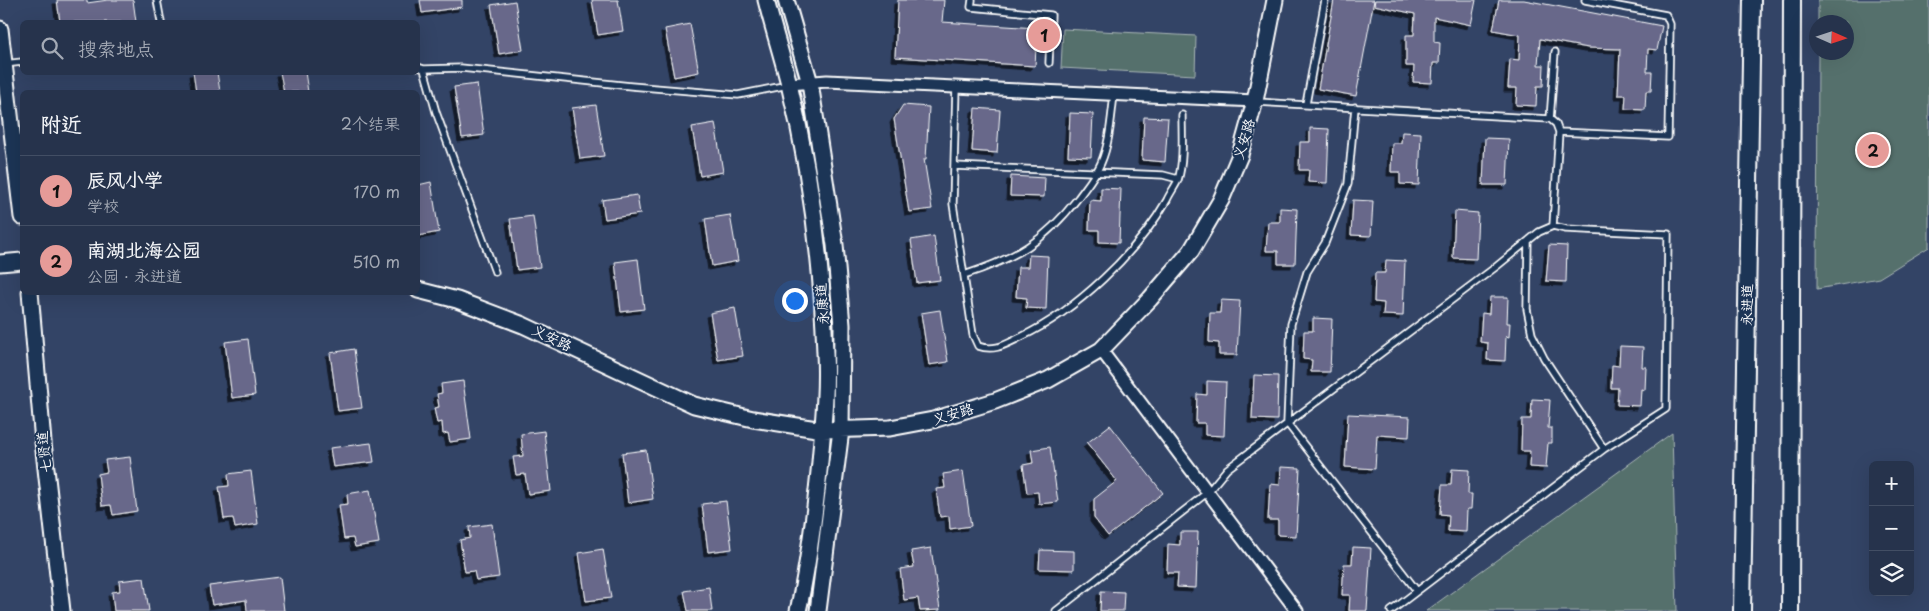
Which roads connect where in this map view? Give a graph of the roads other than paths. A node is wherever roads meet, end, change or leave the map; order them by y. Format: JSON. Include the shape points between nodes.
{"nodes":[{"id":1,"x":157,"y":0,"type":"edge"},
{"id":2,"x":766,"y":0,"type":"edge"},
{"id":3,"x":786,"y":0,"type":"edge"},
{"id":4,"x":972,"y":0,"type":"edge"},
{"id":5,"x":1274,"y":0,"type":"edge"},
{"id":6,"x":1325,"y":0,"type":"edge"},
{"id":7,"x":1585,"y":0,"type":"edge"},
{"id":8,"x":1752,"y":0,"type":"edge"},
{"id":9,"x":1792,"y":0,"type":"edge"},
{"id":10,"x":160,"y":20,"type":"edge"},
{"id":11,"x":0,"y":29,"type":"edge"},
{"id":12,"x":1555,"y":52,"type":"dead end"},
{"id":13,"x":20,"y":62,"type":"edge"},
{"id":14,"x":1049,"y":63,"type":"dead end"},
{"id":15,"x":4,"y":64,"type":"junction"},
{"id":16,"x":421,"y":68,"type":"edge"},
{"id":17,"x":810,"y":82,"type":"junction"},
{"id":18,"x":789,"y":84,"type":"junction"},
{"id":19,"x":956,"y":87,"type":"junction"},
{"id":20,"x":1114,"y":95,"type":"junction"},
{"id":21,"x":1255,"y":102,"type":"junction"},
{"id":22,"x":1306,"y":104,"type":"junction"},
{"id":23,"x":1355,"y":107,"type":"junction"},
{"id":24,"x":1182,"y":115,"type":"dead end"},
{"id":25,"x":1550,"y":119,"type":"junction"},
{"id":26,"x":1559,"y":132,"type":"junction"},
{"id":27,"x":954,"y":166,"type":"junction"},
{"id":28,"x":1095,"y":172,"type":"junction"},
{"id":29,"x":1178,"y":180,"type":"junction"},
{"id":30,"x":20,"y":200,"type":"edge"},
{"id":31,"x":1553,"y":226,"type":"junction"},
{"id":32,"x":1528,"y":241,"type":"junction"},
{"id":33,"x":20,"y":261,"type":"edge"},
{"id":34,"x":0,"y":263,"type":"edge"},
{"id":35,"x":495,"y":272,"type":"dead end"},
{"id":36,"x":964,"y":275,"type":"junction"},
{"id":37,"x":420,"y":291,"type":"edge"},
{"id":38,"x":30,"y":295,"type":"edge"},
{"id":39,"x":1101,"y":350,"type":"junction"},
{"id":40,"x":1288,"y":423,"type":"junction"},
{"id":41,"x":823,"y":430,"type":"junction"},
{"id":42,"x":841,"y":430,"type":"junction"},
{"id":43,"x":1604,"y":449,"type":"junction"},
{"id":44,"x":1208,"y":492,"type":"junction"},
{"id":45,"x":1417,"y":592,"type":"junction"},
{"id":46,"x":62,"y":611,"type":"edge"},
{"id":47,"x":798,"y":611,"type":"edge"},
{"id":48,"x":818,"y":611,"type":"edge"},
{"id":49,"x":1056,"y":611,"type":"edge"},
{"id":50,"x":1297,"y":611,"type":"edge"},
{"id":51,"x":1391,"y":611,"type":"edge"},
{"id":52,"x":1742,"y":611,"type":"edge"},
{"id":53,"x":1790,"y":611,"type":"edge"}],
"edges":[{"from":1,"to":10,"type":"lane"},
{"from":2,"to":18,"type":"street","name":"永康道"},
{"from":3,"to":17,"type":"street","name":"永康道"},
{"from":4,"to":14,"type":"lane","via":[[971,7],[1051,15]]},
{"from":5,"to":21,"type":"street","name":"义安路"},
{"from":6,"to":22,"type":"lane"},
{"from":7,"to":26,"type":"lane","via":[[1666,15],[1670,24],[1668,137]]},
{"from":8,"to":52,"type":"main road","name":"永进道"},
{"from":9,"to":53,"type":"main road"},
{"from":11,"to":15,"type":"street"},
{"from":12,"to":25,"type":"lane"},
{"from":13,"to":15,"type":"lane"},
{"from":15,"to":30,"type":"street"},
{"from":16,"to":18,"type":"lane","via":[[462,68],[738,95]]},
{"from":16,"to":35,"type":"lane"},
{"from":17,"to":18,"type":"street"},
{"from":17,"to":19,"type":"street"},
{"from":17,"to":42,"type":"street","name":"永康道","via":[[835,245],[841,308]]},
{"from":18,"to":41,"type":"street","name":"永康道","via":[[811,198],[821,280],[826,355]]},
{"from":19,"to":20,"type":"street"},
{"from":19,"to":27,"type":"lane"},
{"from":20,"to":21,"type":"street"},
{"from":20,"to":28,"type":"lane","via":[[1108,141]]},
{"from":21,"to":22,"type":"lane"},
{"from":21,"to":39,"type":"street","name":"义安路","via":[[1240,155],[1221,200],[1191,251]]},
{"from":22,"to":23,"type":"lane"},
{"from":23,"to":25,"type":"lane"},
{"from":23,"to":40,"type":"lane","via":[[1348,184],[1325,243],[1308,272],[1291,324]]},
{"from":24,"to":29,"type":"lane"},
{"from":25,"to":26,"type":"lane"},
{"from":26,"to":31,"type":"lane"},
{"from":27,"to":28,"type":"lane"},
{"from":27,"to":36,"type":"lane","via":[[953,204]]},
{"from":28,"to":29,"type":"lane","via":[[1163,175]]},
{"from":28,"to":36,"type":"lane","via":[[1062,219],[1041,239],[997,264]]},
{"from":29,"to":36,"type":"lane","via":[[1159,214],[1136,244],[1090,291],[1032,332],[999,347],[988,349],[978,346],[973,335]]},
{"from":31,"to":32,"type":"lane"},
{"from":31,"to":43,"type":"lane","via":[[1668,234],[1666,409]]},
{"from":32,"to":40,"type":"lane"},
{"from":32,"to":43,"type":"lane","via":[[1527,309],[1532,334],[1544,358]]},
{"from":33,"to":34,"type":"street"},
{"from":37,"to":41,"type":"street","name":"义安路","via":[[457,300],[522,325],[694,405],[753,419]]},
{"from":38,"to":46,"type":"street","name":"七贤道"},
{"from":39,"to":42,"type":"street","name":"义安路","via":[[1048,380],[933,420],[890,428]]},
{"from":39,"to":44,"type":"street"},
{"from":40,"to":44,"type":"lane","via":[[1227,469]]},
{"from":40,"to":45,"type":"lane"},
{"from":41,"to":42,"type":"street","name":"义安路"},
{"from":41,"to":47,"type":"street","name":"永康道"},
{"from":42,"to":48,"type":"street","name":"永康道"},
{"from":43,"to":45,"type":"lane"},
{"from":44,"to":49,"type":"lane"},
{"from":44,"to":50,"type":"street"},
{"from":45,"to":51,"type":"lane"}]}
